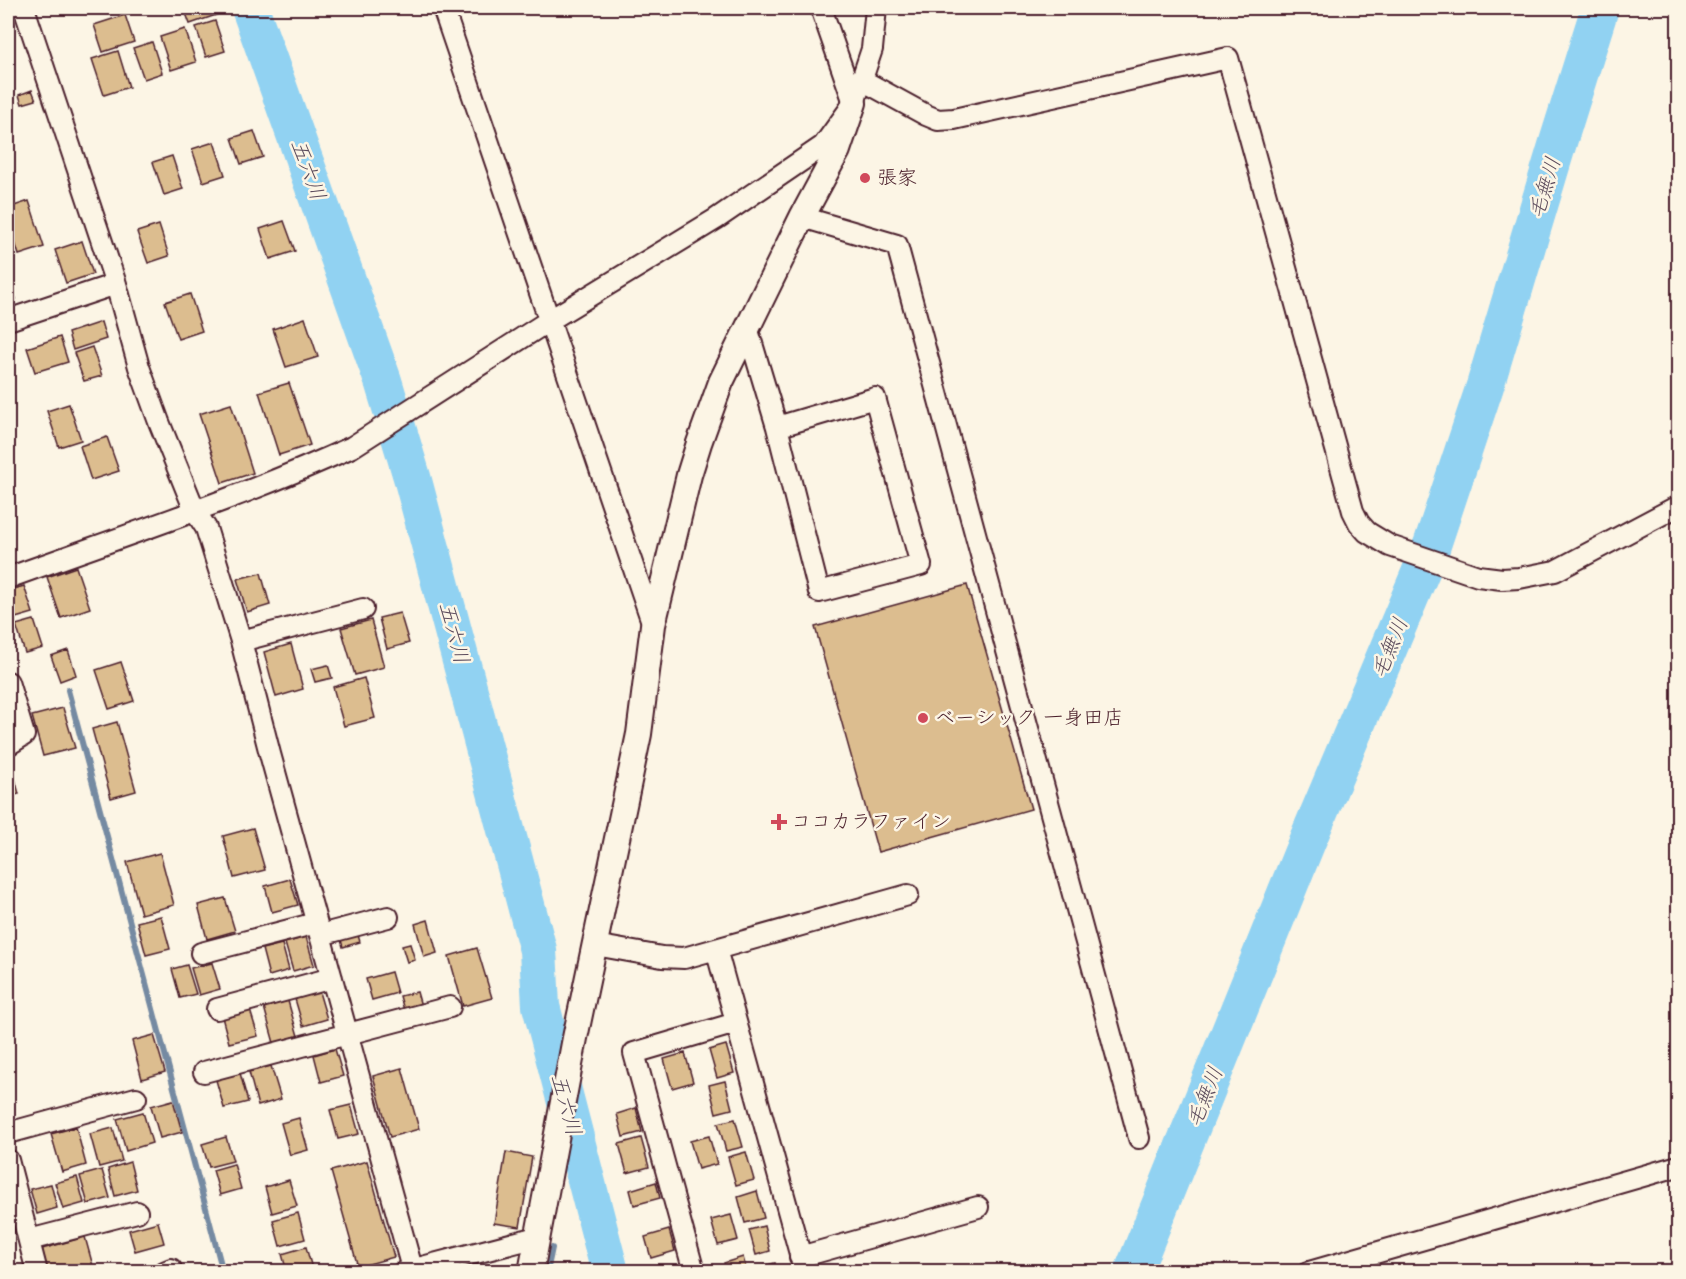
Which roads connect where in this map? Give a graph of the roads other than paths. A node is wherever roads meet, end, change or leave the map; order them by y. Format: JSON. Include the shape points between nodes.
{"nodes":[{"id":1,"x":24,"y":8,"type":"edge"},
{"id":2,"x":444,"y":8,"type":"edge"},
{"id":3,"x":821,"y":8,"type":"edge"},
{"id":4,"x":876,"y":8,"type":"edge"},
{"id":5,"x":862,"y":80,"type":"junction"},
{"id":6,"x":854,"y":103,"type":"junction"},
{"id":7,"x":830,"y":148,"type":"junction"},
{"id":8,"x":802,"y":217,"type":"junction"},
{"id":9,"x":116,"y":284,"type":"junction"},
{"id":10,"x":8,"y":320,"type":"edge"},
{"id":11,"x":550,"y":320,"type":"junction"},
{"id":12,"x":747,"y":327,"type":"junction"},
{"id":13,"x":777,"y":428,"type":"junction"},
{"id":14,"x":195,"y":511,"type":"junction"},
{"id":15,"x":1677,"y":512,"type":"edge"},
{"id":16,"x":8,"y":578,"type":"edge"},
{"id":17,"x":363,"y":609,"type":"dead end"},
{"id":18,"x":653,"y":625,"type":"junction"},
{"id":19,"x":241,"y":641,"type":"junction"},
{"id":20,"x":8,"y":682,"type":"edge"},
{"id":21,"x":8,"y":745,"type":"edge"},
{"id":22,"x":908,"y":895,"type":"dead end"},
{"id":23,"x":388,"y":916,"type":"dead end"},
{"id":24,"x":318,"y":929,"type":"junction"},
{"id":25,"x":595,"y":945,"type":"junction"},
{"id":26,"x":716,"y":949,"type":"junction"},
{"id":27,"x":201,"y":953,"type":"dead end"},
{"id":28,"x":332,"y":978,"type":"junction"},
{"id":29,"x":450,"y":1007,"type":"dead end"},
{"id":30,"x":217,"y":1009,"type":"dead end"},
{"id":31,"x":736,"y":1023,"type":"junction"},
{"id":32,"x":348,"y":1035,"type":"junction"},
{"id":33,"x":204,"y":1072,"type":"dead end"},
{"id":34,"x":136,"y":1098,"type":"dead end"},
{"id":35,"x":8,"y":1133,"type":"edge"},
{"id":36,"x":1139,"y":1138,"type":"dead end"},
{"id":37,"x":8,"y":1160,"type":"edge"},
{"id":38,"x":1678,"y":1166,"type":"edge"},
{"id":39,"x":11,"y":1184,"type":"edge"},
{"id":40,"x":978,"y":1207,"type":"dead end"},
{"id":41,"x":137,"y":1212,"type":"dead end"},
{"id":42,"x":537,"y":1237,"type":"junction"},
{"id":43,"x":29,"y":1240,"type":"junction"},
{"id":44,"x":802,"y":1264,"type":"edge"},
{"id":45,"x":409,"y":1271,"type":"edge"},
{"id":46,"x":38,"y":1272,"type":"edge"},
{"id":47,"x":164,"y":1272,"type":"edge"},
{"id":48,"x":172,"y":1272,"type":"edge"},
{"id":49,"x":531,"y":1272,"type":"edge"},
{"id":50,"x":694,"y":1272,"type":"edge"},
{"id":51,"x":1309,"y":1272,"type":"edge"}],
"edges":[{"from":1,"to":9,"type":"street"},
{"from":2,"to":11,"type":"street"},
{"from":3,"to":6,"type":"street"},
{"from":4,"to":5,"type":"street","via":[[872,49]]},
{"from":5,"to":6,"type":"street"},
{"from":5,"to":15,"type":"street","via":[[938,120],[1228,58],[1353,511],[1367,532],[1390,546],[1478,576],[1519,578],[1555,571]]},
{"from":6,"to":7,"type":"street"},
{"from":7,"to":8,"type":"street"},
{"from":7,"to":11,"type":"street"},
{"from":8,"to":12,"type":"street"},
{"from":8,"to":36,"type":"street","via":[[897,245]]},
{"from":9,"to":10,"type":"street"},
{"from":9,"to":14,"type":"street","via":[[139,367]]},
{"from":11,"to":14,"type":"street","via":[[352,447]]},
{"from":11,"to":18,"type":"street"},
{"from":12,"to":13,"type":"street"},
{"from":12,"to":18,"type":"street","via":[[699,443]]},
{"from":13,"to":13,"type":"street","via":[[819,592],[921,565],[875,398]]},
{"from":14,"to":16,"type":"street"},
{"from":14,"to":19,"type":"street","via":[[206,528]]},
{"from":17,"to":19,"type":"street"},
{"from":18,"to":25,"type":"street","via":[[639,734]]},
{"from":19,"to":24,"type":"street"},
{"from":20,"to":21,"type":"street","via":[[24,735]]},
{"from":22,"to":26,"type":"street"},
{"from":23,"to":24,"type":"street"},
{"from":24,"to":27,"type":"street"},
{"from":24,"to":28,"type":"street"},
{"from":25,"to":26,"type":"street","via":[[684,958]]},
{"from":25,"to":42,"type":"street"},
{"from":26,"to":31,"type":"street"},
{"from":28,"to":30,"type":"street"},
{"from":28,"to":32,"type":"street"},
{"from":29,"to":32,"type":"street"},
{"from":31,"to":44,"type":"street"},
{"from":31,"to":50,"type":"street","via":[[634,1053]]},
{"from":32,"to":33,"type":"street"},
{"from":32,"to":45,"type":"street"},
{"from":34,"to":35,"type":"street"},
{"from":37,"to":39,"type":"street"},
{"from":38,"to":51,"type":"street"},
{"from":39,"to":43,"type":"street"},
{"from":40,"to":44,"type":"street"},
{"from":41,"to":43,"type":"street"},
{"from":42,"to":45,"type":"street"},
{"from":42,"to":49,"type":"street"},
{"from":43,"to":46,"type":"street"},
{"from":47,"to":48,"type":"street"}]}
